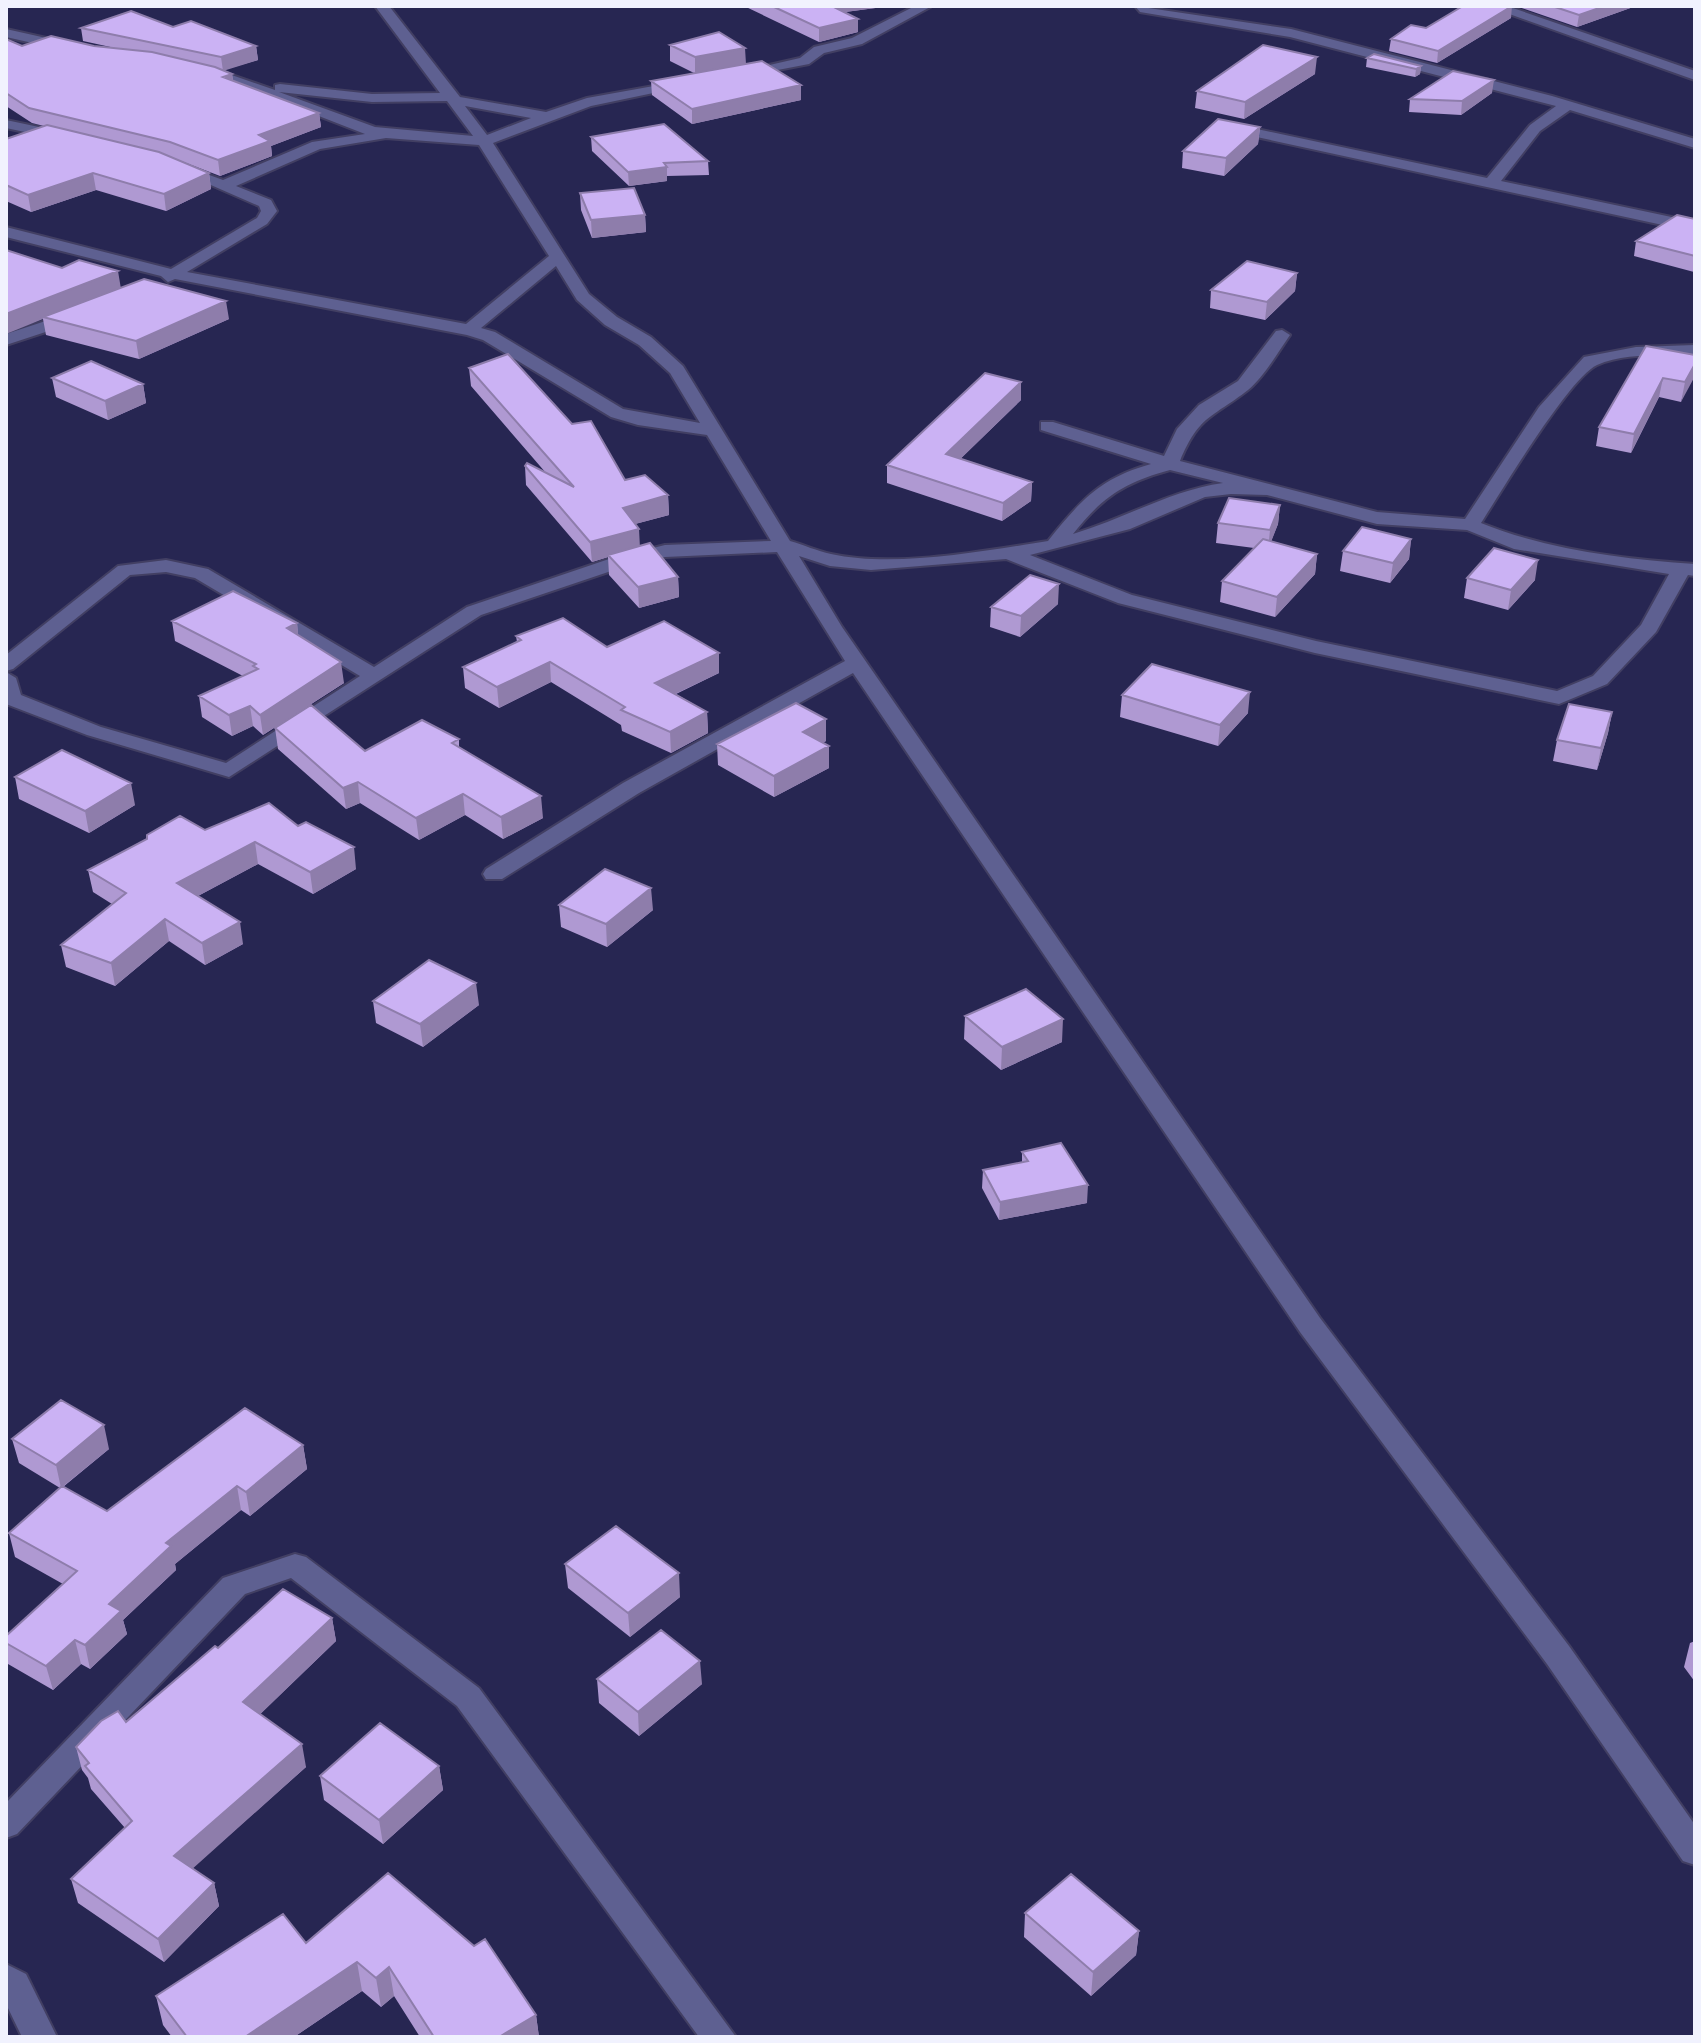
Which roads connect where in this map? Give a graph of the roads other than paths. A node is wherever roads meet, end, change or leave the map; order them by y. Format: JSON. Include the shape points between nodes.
{"nodes":[{"id":1,"x":382,"y":6,"type":"edge"},
{"id":2,"x":925,"y":6,"type":"edge"},
{"id":3,"x":1494,"y":6,"type":"edge"},
{"id":4,"x":1138,"y":7,"type":"edge"},
{"id":5,"x":6,"y":33,"type":"edge"},
{"id":6,"x":83,"y":50,"type":"edge"},
{"id":7,"x":726,"y":76,"type":"edge"},
{"id":8,"x":1695,"y":76,"type":"edge"},
{"id":9,"x":693,"y":82,"type":"edge"},
{"id":10,"x":454,"y":98,"type":"junction"},
{"id":11,"x":1568,"y":105,"type":"junction"},
{"id":12,"x":543,"y":116,"type":"junction"},
{"id":13,"x":6,"y":124,"type":"edge"},
{"id":14,"x":1243,"y":130,"type":"edge"},
{"id":15,"x":390,"y":135,"type":"junction"},
{"id":16,"x":81,"y":141,"type":"edge"},
{"id":17,"x":484,"y":141,"type":"junction"},
{"id":18,"x":1695,"y":144,"type":"edge"},
{"id":19,"x":167,"y":163,"type":"edge"},
{"id":20,"x":1492,"y":182,"type":"junction"},
{"id":21,"x":225,"y":185,"type":"junction"},
{"id":22,"x":1695,"y":227,"type":"edge"},
{"id":23,"x":6,"y":232,"type":"edge"},
{"id":24,"x":557,"y":257,"type":"junction"},
{"id":25,"x":176,"y":274,"type":"junction"},
{"id":26,"x":147,"y":286,"type":"edge"},
{"id":27,"x":91,"y":311,"type":"edge"},
{"id":28,"x":469,"y":330,"type":"junction"},
{"id":29,"x":1282,"y":335,"type":"dead end"},
{"id":30,"x":6,"y":340,"type":"edge"},
{"id":31,"x":1695,"y":350,"type":"edge"},
{"id":32,"x":1047,"y":426,"type":"dead end"},
{"id":33,"x":716,"y":431,"type":"junction"},
{"id":34,"x":1170,"y":464,"type":"junction"},
{"id":35,"x":1265,"y":490,"type":"junction"},
{"id":36,"x":1470,"y":525,"type":"junction"},
{"id":37,"x":786,"y":546,"type":"junction"},
{"id":38,"x":1054,"y":546,"type":"junction"},
{"id":39,"x":1009,"y":553,"type":"junction"},
{"id":40,"x":1689,"y":569,"type":"edge"},
{"id":41,"x":856,"y":663,"type":"junction"},
{"id":42,"x":6,"y":665,"type":"edge"},
{"id":43,"x":376,"y":677,"type":"junction"},
{"id":44,"x":6,"y":678,"type":"edge"},
{"id":45,"x":494,"y":874,"type":"dead end"},
{"id":46,"x":6,"y":1824,"type":"edge"},
{"id":47,"x":1695,"y":1851,"type":"edge"},
{"id":48,"x":6,"y":1979,"type":"edge"},
{"id":49,"x":40,"y":2037,"type":"edge"},
{"id":50,"x":719,"y":2037,"type":"edge"}],
"edges":[{"from":1,"to":10,"type":"street"},
{"from":2,"to":7,"type":"street","via":[[890,27],[819,50],[804,61]]},
{"from":3,"to":8,"type":"street"},
{"from":4,"to":11,"type":"street","via":[[1263,26]]},
{"from":5,"to":6,"type":"street"},
{"from":9,"to":12,"type":"street","via":[[617,94]]},
{"from":10,"to":12,"type":"street"},
{"from":10,"to":15,"type":"street","via":[[372,98],[216,75]]},
{"from":10,"to":17,"type":"street"},
{"from":11,"to":18,"type":"street"},
{"from":11,"to":20,"type":"street","via":[[1535,128]]},
{"from":12,"to":17,"type":"street"},
{"from":13,"to":16,"type":"street"},
{"from":14,"to":20,"type":"street"},
{"from":15,"to":17,"type":"street"},
{"from":15,"to":21,"type":"street","via":[[317,145]]},
{"from":17,"to":24,"type":"street"},
{"from":19,"to":21,"type":"street"},
{"from":20,"to":22,"type":"street"},
{"from":21,"to":25,"type":"street","via":[[266,203],[269,211],[262,221]]},
{"from":23,"to":25,"type":"street"},
{"from":24,"to":28,"type":"street"},
{"from":24,"to":33,"type":"street","via":[[583,297],[677,370]]},
{"from":25,"to":26,"type":"street"},
{"from":25,"to":28,"type":"street"},
{"from":27,"to":30,"type":"street"},
{"from":28,"to":33,"type":"street","via":[[489,336],[617,413]]},
{"from":29,"to":34,"type":"street","via":[[1244,385],[1205,409],[1183,433]]},
{"from":31,"to":36,"type":"street","via":[[1636,352],[1590,361],[1545,411]]},
{"from":32,"to":34,"type":"street"},
{"from":33,"to":37,"type":"street"},
{"from":34,"to":35,"type":"street"},
{"from":34,"to":38,"type":"street","via":[[1124,477],[1086,505]]},
{"from":35,"to":36,"type":"street","via":[[1377,518]]},
{"from":35,"to":38,"type":"street","via":[[1201,492],[1123,525]]},
{"from":36,"to":40,"type":"street","via":[[1514,543],[1639,566]]},
{"from":37,"to":39,"type":"street","via":[[830,560],[871,564]]},
{"from":37,"to":41,"type":"street"},
{"from":37,"to":43,"type":"street","via":[[665,551],[549,583],[474,611]]},
{"from":38,"to":39,"type":"street"},
{"from":39,"to":40,"type":"street","via":[[1125,599],[1315,647],[1559,698],[1600,680],[1649,628]]},
{"from":41,"to":45,"type":"street","via":[[631,788]]},
{"from":41,"to":47,"type":"street","via":[[1310,1325],[1558,1655]]},
{"from":42,"to":43,"type":"street","via":[[125,570],[166,566],[201,573]]},
{"from":43,"to":44,"type":"street","via":[[229,771],[94,731],[12,699]]},
{"from":46,"to":50,"type":"street","via":[[234,1586],[295,1565],[468,1697]]},
{"from":48,"to":49,"type":"street"}]}
